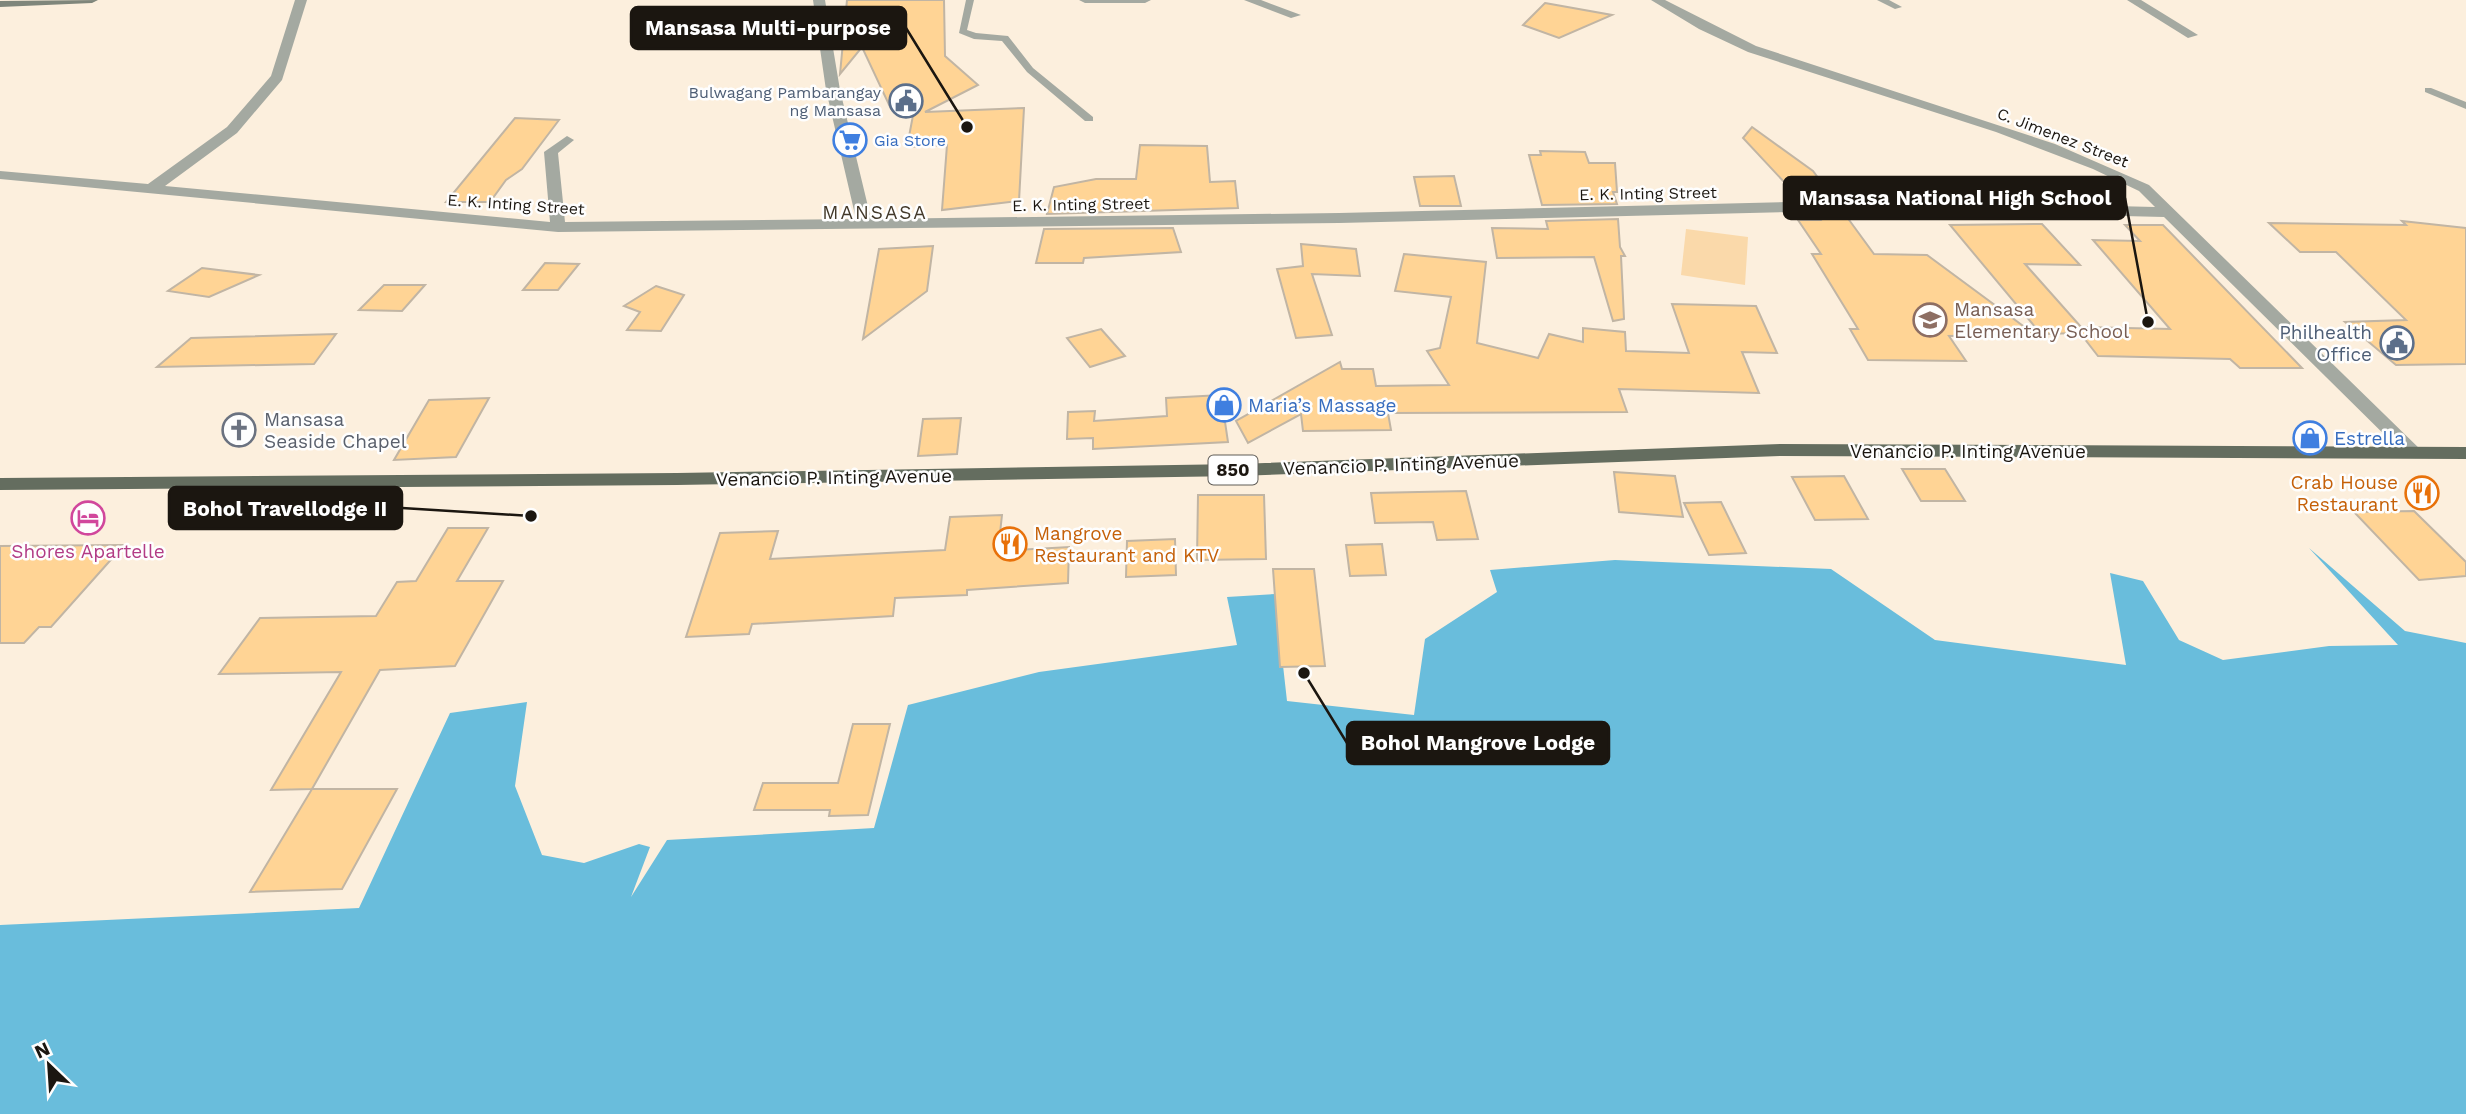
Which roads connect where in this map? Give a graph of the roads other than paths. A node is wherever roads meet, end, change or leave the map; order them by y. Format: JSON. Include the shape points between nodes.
{"nodes":[{"id":1,"x":92,"y":0,"type":"edge"},
{"id":2,"x":301,"y":0,"type":"edge"},
{"id":3,"x":819,"y":0,"type":"edge"},
{"id":4,"x":970,"y":0,"type":"edge"},
{"id":5,"x":1085,"y":0,"type":"edge"},
{"id":6,"x":1145,"y":0,"type":"edge"},
{"id":7,"x":1250,"y":0,"type":"edge"},
{"id":8,"x":1657,"y":0,"type":"edge"},
{"id":9,"x":1881,"y":0,"type":"edge"},
{"id":10,"x":2133,"y":0,"type":"edge"},
{"id":11,"x":0,"y":4,"type":"edge"},
{"id":12,"x":1898,"y":7,"type":"dead end"},
{"id":13,"x":1295,"y":15,"type":"dead end"},
{"id":14,"x":2192,"y":36,"type":"dead end"},
{"id":15,"x":2428,"y":90,"type":"dead end"},
{"id":16,"x":2466,"y":106,"type":"edge"},
{"id":17,"x":1089,"y":119,"type":"dead end"},
{"id":18,"x":567,"y":140,"type":"dead end"},
{"id":19,"x":0,"y":174,"type":"edge"},
{"id":20,"x":152,"y":189,"type":"junction"},
{"id":21,"x":2165,"y":212,"type":"junction"},
{"id":22,"x":865,"y":225,"type":"junction"},
{"id":23,"x":558,"y":227,"type":"junction"},
{"id":24,"x":2414,"y":453,"type":"junction"},
{"id":25,"x":2466,"y":453,"type":"edge"},
{"id":26,"x":0,"y":484,"type":"edge"}],
"edges":[{"from":1,"to":11,"type":"main road"},
{"from":2,"to":20,"type":"street","via":[[277,77],[232,130]]},
{"from":3,"to":22,"type":"street","via":[[833,90]]},
{"from":4,"to":17,"type":"lane","via":[[962,31],[1005,38],[1030,70]]},
{"from":5,"to":6,"type":"street"},
{"from":7,"to":13,"type":"street"},
{"from":8,"to":21,"type":"street","name":"C. Jimenez Street","via":[[1750,48],[2113,172],[2144,188]]},
{"from":9,"to":12,"type":"lane"},
{"from":10,"to":14,"type":"street"},
{"from":15,"to":16,"type":"lane"},
{"from":18,"to":23,"type":"street","via":[[551,152]]},
{"from":19,"to":20,"type":"street","name":"E. K. Inting Street"},
{"from":20,"to":23,"type":"street","name":"E. K. Inting Street"},
{"from":21,"to":22,"type":"street","name":"E. K. Inting Street","via":[[1877,205]]},
{"from":21,"to":24,"type":"street","name":"C. Jimenez Street"},
{"from":22,"to":23,"type":"street","name":"E. K. Inting Street"},
{"from":24,"to":25,"type":"main road","name":"Venancio P. Inting Avenue","number":"850"},
{"from":24,"to":26,"type":"main road","name":"Venancio P. Inting Avenue","number":"850","via":[[1780,450],[1224,470]]}]}
